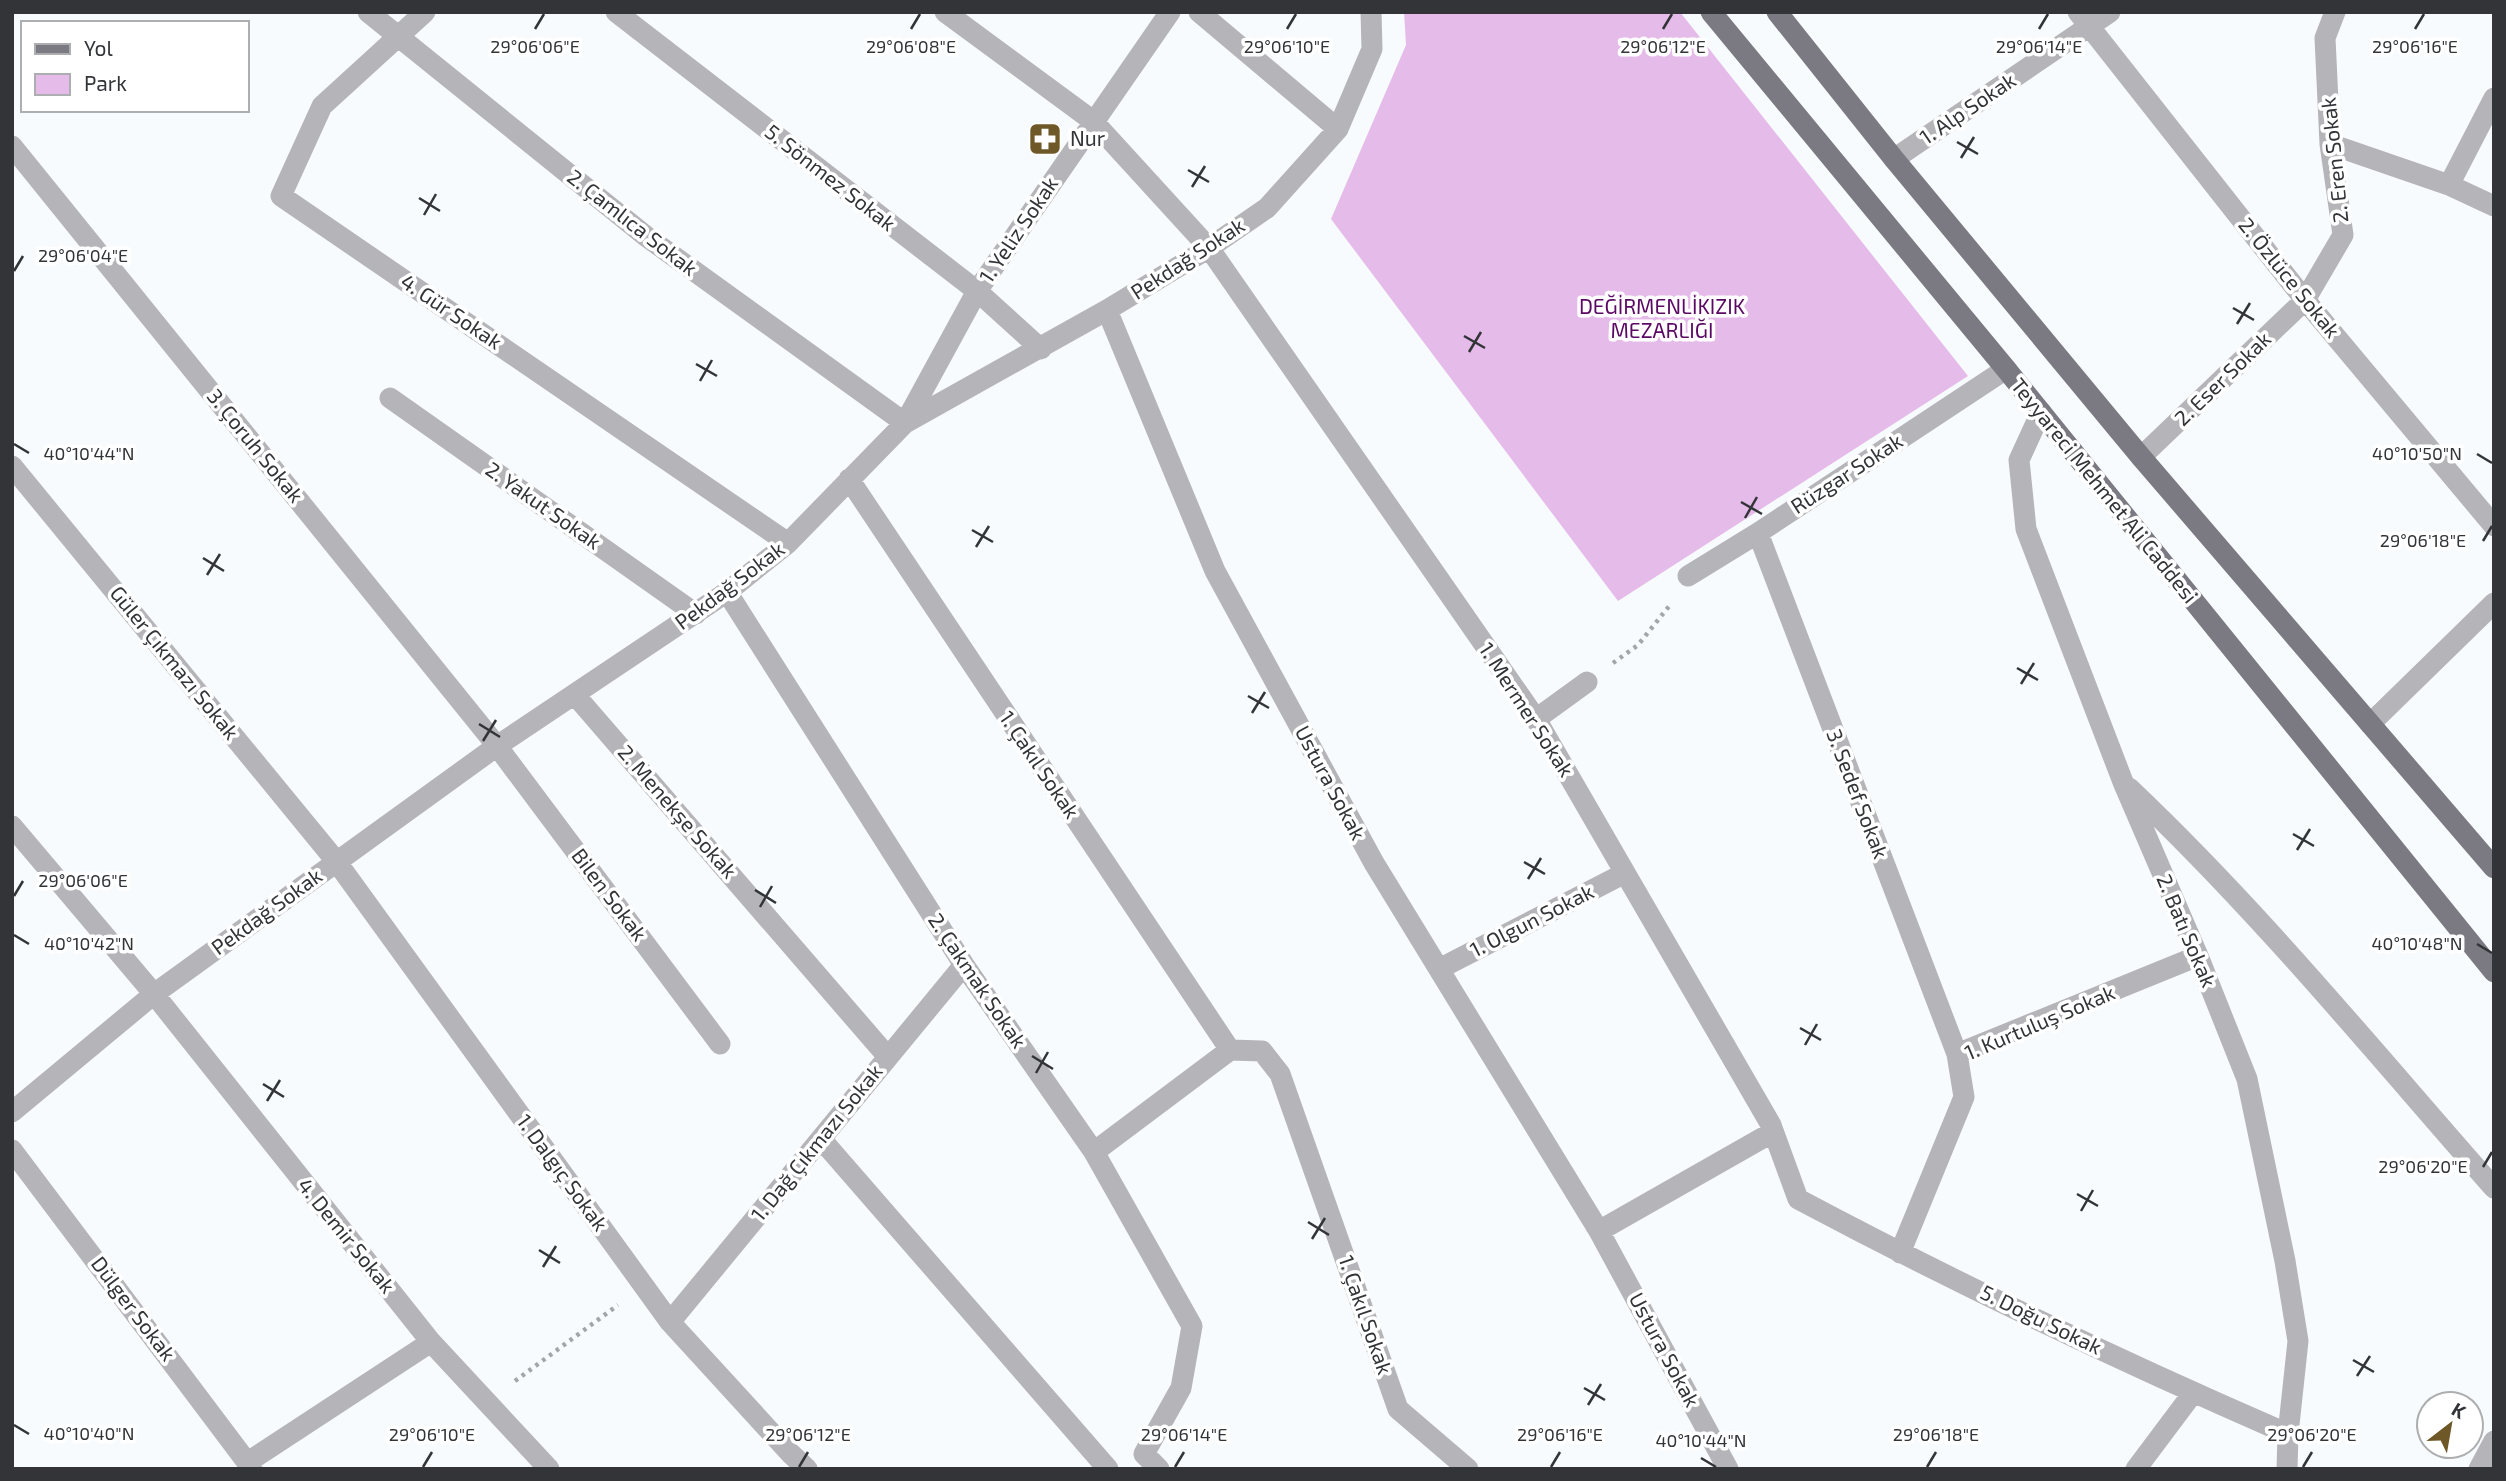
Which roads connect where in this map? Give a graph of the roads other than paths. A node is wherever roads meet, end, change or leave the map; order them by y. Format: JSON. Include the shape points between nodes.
{"nodes":[{"id":1,"x":368,"y":12,"type":"edge"},
{"id":2,"x":425,"y":12,"type":"edge"},
{"id":3,"x":615,"y":12,"type":"edge"},
{"id":4,"x":945,"y":12,"type":"edge"},
{"id":5,"x":1170,"y":12,"type":"edge"},
{"id":6,"x":1199,"y":12,"type":"edge"},
{"id":7,"x":1371,"y":12,"type":"edge"},
{"id":8,"x":1712,"y":12,"type":"edge"},
{"id":9,"x":1777,"y":12,"type":"edge"},
{"id":10,"x":2110,"y":12,"type":"edge"},
{"id":11,"x":2335,"y":12,"type":"edge"},
{"id":12,"x":2084,"y":19,"type":"edge"},
{"id":13,"x":398,"y":35,"type":"junction"},
{"id":14,"x":2494,"y":98,"type":"edge"},
{"id":15,"x":1093,"y":121,"type":"junction"},
{"id":16,"x":1338,"y":129,"type":"junction"},
{"id":17,"x":2330,"y":144,"type":"junction"},
{"id":18,"x":12,"y":146,"type":"edge"},
{"id":19,"x":1894,"y":159,"type":"junction"},
{"id":20,"x":2449,"y":185,"type":"junction"},
{"id":21,"x":2494,"y":206,"type":"edge"},
{"id":22,"x":1209,"y":248,"type":"junction"},
{"id":23,"x":977,"y":291,"type":"junction"},
{"id":24,"x":2305,"y":300,"type":"junction"},
{"id":25,"x":1107,"y":310,"type":"junction"},
{"id":26,"x":1041,"y":349,"type":"junction"},
{"id":27,"x":2006,"y":369,"type":"junction"},
{"id":28,"x":390,"y":398,"type":"dead end"},
{"id":29,"x":2041,"y":412,"type":"junction"},
{"id":30,"x":905,"y":423,"type":"junction"},
{"id":31,"x":2141,"y":457,"type":"junction"},
{"id":32,"x":12,"y":466,"type":"edge"},
{"id":33,"x":849,"y":479,"type":"junction"},
{"id":34,"x":2494,"y":526,"type":"edge"},
{"id":35,"x":1758,"y":533,"type":"junction"},
{"id":36,"x":788,"y":543,"type":"junction"},
{"id":37,"x":1688,"y":576,"type":"road end"},
{"id":38,"x":727,"y":592,"type":"junction"},
{"id":39,"x":2494,"y":603,"type":"edge"},
{"id":40,"x":696,"y":614,"type":"junction"},
{"id":41,"x":1587,"y":682,"type":"road end"},
{"id":42,"x":575,"y":695,"type":"junction"},
{"id":43,"x":1536,"y":719,"type":"junction"},
{"id":44,"x":2371,"y":724,"type":"junction"},
{"id":45,"x":498,"y":746,"type":"junction"},
{"id":46,"x":2123,"y":782,"type":"junction"},
{"id":47,"x":12,"y":826,"type":"edge"},
{"id":48,"x":336,"y":861,"type":"junction"},
{"id":49,"x":2494,"y":868,"type":"edge"},
{"id":50,"x":1625,"y":873,"type":"junction"},
{"id":51,"x":2198,"y":956,"type":"junction"},
{"id":52,"x":964,"y":965,"type":"junction"},
{"id":53,"x":1439,"y":969,"type":"junction"},
{"id":54,"x":2494,"y":972,"type":"edge"},
{"id":55,"x":154,"y":994,"type":"junction"},
{"id":56,"x":720,"y":1044,"type":"dead end"},
{"id":57,"x":1230,"y":1050,"type":"junction"},
{"id":58,"x":1957,"y":1054,"type":"junction"},
{"id":59,"x":888,"y":1057,"type":"junction"},
{"id":60,"x":12,"y":1112,"type":"edge"},
{"id":61,"x":1773,"y":1132,"type":"junction"},
{"id":62,"x":821,"y":1139,"type":"junction"},
{"id":63,"x":12,"y":1150,"type":"edge"},
{"id":64,"x":1094,"y":1152,"type":"junction"},
{"id":65,"x":2494,"y":1188,"type":"edge"},
{"id":66,"x":1798,"y":1199,"type":"joint"},
{"id":67,"x":1600,"y":1231,"type":"junction"},
{"id":68,"x":1900,"y":1253,"type":"junction"},
{"id":69,"x":670,"y":1322,"type":"junction"},
{"id":70,"x":431,"y":1342,"type":"junction"},
{"id":71,"x":2193,"y":1393,"type":"junction"},
{"id":72,"x":2288,"y":1434,"type":"junction"},
{"id":73,"x":2494,"y":1441,"type":"edge"},
{"id":74,"x":1137,"y":1461,"type":"edge"},
{"id":75,"x":250,"y":1465,"type":"edge"},
{"id":76,"x":549,"y":1469,"type":"edge"},
{"id":77,"x":807,"y":1469,"type":"edge"},
{"id":78,"x":1108,"y":1469,"type":"edge"},
{"id":79,"x":1160,"y":1469,"type":"edge"},
{"id":80,"x":1468,"y":1469,"type":"edge"},
{"id":81,"x":1728,"y":1469,"type":"edge"},
{"id":82,"x":2136,"y":1469,"type":"edge"},
{"id":83,"x":2287,"y":1469,"type":"edge"},
{"id":84,"x":2480,"y":1469,"type":"edge"}],
"edges":[{"from":1,"to":13,"type":"street","name":"2. Çamlıca Sokak"},
{"from":2,"to":13,"type":"street"},
{"from":3,"to":23,"type":"street","name":"5. Sönmez Sokak"},
{"from":4,"to":15,"type":"street","name":"1. Mermer Sokak"},
{"from":5,"to":15,"type":"street","name":"1. Yeliz Sokak"},
{"from":6,"to":16,"type":"street"},
{"from":7,"to":16,"type":"street","name":"Pekdağ Sokak","via":[[1372,49]]},
{"from":8,"to":27,"type":"main road","name":"Teyyareci Mehmet Ali Caddesi"},
{"from":9,"to":19,"type":"main road"},
{"from":10,"to":12,"type":"street","name":"1. Alp Sokak"},
{"from":11,"to":17,"type":"street","name":"2. Eren Sokak","via":[[2325,38]]},
{"from":12,"to":19,"type":"street","name":"1. Alp Sokak"},
{"from":12,"to":24,"type":"street","name":"2. Özlüce Sokak"},
{"from":13,"to":30,"type":"street","name":"2. Çamlıca Sokak","via":[[647,237]]},
{"from":13,"to":36,"type":"street","name":"4. Gür Sokak","via":[[322,106],[281,196]]},
{"from":14,"to":20,"type":"street"},
{"from":15,"to":22,"type":"street","name":"1. Mermer Sokak"},
{"from":15,"to":23,"type":"street","name":"1. Yeliz Sokak"},
{"from":16,"to":22,"type":"street","name":"Pekdağ Sokak","via":[[1267,208]]},
{"from":17,"to":20,"type":"street"},
{"from":17,"to":24,"type":"street","name":"2. Eren Sokak","via":[[2343,235]]},
{"from":18,"to":45,"type":"street","name":"3. Çoruh Sokak"},
{"from":19,"to":31,"type":"main road"},
{"from":20,"to":21,"type":"street"},
{"from":22,"to":25,"type":"street","name":"Pekdağ Sokak"},
{"from":22,"to":43,"type":"street","name":"1. Mermer Sokak"},
{"from":23,"to":26,"type":"street","name":"5. Sönmez Sokak"},
{"from":23,"to":30,"type":"street","name":"1. Yeliz Sokak"},
{"from":24,"to":31,"type":"street","name":"2. Eser Sokak"},
{"from":24,"to":34,"type":"street","name":"2. Özlüce Sokak"},
{"from":25,"to":26,"type":"street","name":"Pekdağ Sokak"},
{"from":25,"to":53,"type":"street","name":"Ustura Sokak","via":[[1215,571],[1374,863]]},
{"from":26,"to":30,"type":"street","name":"Pekdağ Sokak"},
{"from":27,"to":29,"type":"main road","name":"Teyyareci Mehmet Ali Caddesi"},
{"from":27,"to":35,"type":"street","name":"Rüzgar Sokak"},
{"from":28,"to":40,"type":"street","name":"2. Yakut Sokak"},
{"from":29,"to":46,"type":"street","name":"2. Batı Sokak","via":[[2019,460],[2026,529]]},
{"from":29,"to":54,"type":"main road","name":"Teyyareci Mehmet Ali Caddesi"},
{"from":30,"to":33,"type":"street","name":"Pekdağ Sokak"},
{"from":31,"to":44,"type":"main road"},
{"from":32,"to":48,"type":"street","name":"Güler Çıkmazı Sokak"},
{"from":33,"to":36,"type":"street","name":"Pekdağ Sokak"},
{"from":33,"to":57,"type":"street","name":"1. Çakıl Sokak"},
{"from":35,"to":37,"type":"street","name":"Rüzgar Sokak"},
{"from":35,"to":58,"type":"street","name":"3. Sedef Sokak"},
{"from":36,"to":38,"type":"street","name":"Pekdağ Sokak"},
{"from":38,"to":40,"type":"street","name":"Pekdağ Sokak"},
{"from":38,"to":52,"type":"street","name":"2. Çakmak Sokak"},
{"from":39,"to":44,"type":"street"},
{"from":40,"to":42,"type":"street","name":"Pekdağ Sokak"},
{"from":41,"to":43,"type":"street"},
{"from":42,"to":45,"type":"street","name":"Pekdağ Sokak"},
{"from":42,"to":59,"type":"street","name":"2. Menekşe Sokak"},
{"from":43,"to":50,"type":"street","name":"1. Mermer Sokak"},
{"from":44,"to":49,"type":"main road"},
{"from":45,"to":48,"type":"street","name":"Pekdağ Sokak"},
{"from":45,"to":56,"type":"street","name":"Bilen Sokak"},
{"from":46,"to":51,"type":"street","name":"2. Batı Sokak"},
{"from":46,"to":65,"type":"street","via":[[2264,926]]},
{"from":47,"to":55,"type":"street","name":"4. Demir Sokak"},
{"from":48,"to":55,"type":"street","name":"Pekdağ Sokak"},
{"from":48,"to":69,"type":"street","name":"1. Dalgıç Sokak"},
{"from":50,"to":53,"type":"street","name":"1. Olgun Sokak"},
{"from":50,"to":61,"type":"street","name":"1. Mermer Sokak"},
{"from":51,"to":58,"type":"street","name":"1. Kurtuluş Sokak"},
{"from":51,"to":72,"type":"street","name":"2. Batı Sokak","via":[[2247,1079],[2285,1261],[2298,1341]]},
{"from":52,"to":59,"type":"street","name":"1. Dağ Çıkmazı Sokak"},
{"from":52,"to":64,"type":"street","name":"2. Çakmak Sokak"},
{"from":53,"to":67,"type":"street","name":"Ustura Sokak"},
{"from":55,"to":60,"type":"street","name":"Pekdağ Sokak"},
{"from":55,"to":70,"type":"street","name":"4. Demir Sokak"},
{"from":57,"to":64,"type":"street"},
{"from":57,"to":80,"type":"street","name":"1. Çakıl Sokak","via":[[1262,1051],[1280,1074],[1398,1409]]},
{"from":58,"to":68,"type":"street","name":"1. Kurtuluş Sokak","via":[[1965,1097]]},
{"from":59,"to":62,"type":"street","name":"1. Dağ Çıkmazı Sokak"},
{"from":61,"to":66,"type":"street","name":"1. Mermer Sokak"},
{"from":61,"to":67,"type":"street"},
{"from":62,"to":69,"type":"street","name":"1. Dağ Çıkmazı Sokak"},
{"from":62,"to":78,"type":"street"},
{"from":63,"to":75,"type":"street","name":"Dülger Sokak"},
{"from":64,"to":74,"type":"street","name":"2. Çakmak Sokak","via":[[1192,1326],[1181,1388]]},
{"from":66,"to":68,"type":"street","name":"5. Doğu Sokak"},
{"from":67,"to":81,"type":"street","name":"Ustura Sokak"},
{"from":68,"to":71,"type":"street","name":"5. Doğu Sokak"},
{"from":69,"to":77,"type":"street","name":"1. Dalgıç Sokak"},
{"from":70,"to":75,"type":"street"},
{"from":70,"to":76,"type":"street","name":"4. Demir Sokak"},
{"from":71,"to":72,"type":"street","name":"5. Doğu Sokak"},
{"from":71,"to":82,"type":"street"},
{"from":72,"to":83,"type":"street","name":"2. Batı Sokak"},
{"from":73,"to":84,"type":"street"},
{"from":74,"to":79,"type":"street","name":"2. Çakmak Sokak"}]}
